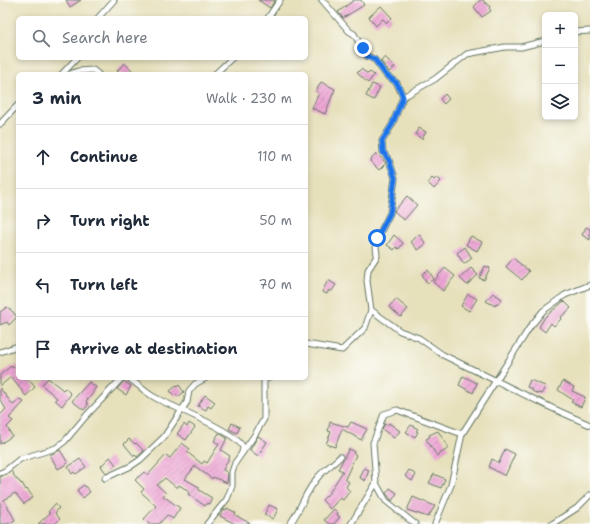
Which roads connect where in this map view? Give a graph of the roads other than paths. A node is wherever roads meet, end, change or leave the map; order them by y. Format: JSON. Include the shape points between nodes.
{"nodes":[{"id":1,"x":114,"y":0,"type":"edge"},
{"id":2,"x":280,"y":0,"type":"edge"},
{"id":3,"x":322,"y":0,"type":"edge"},
{"id":4,"x":100,"y":16,"type":"edge"},
{"id":5,"x":269,"y":16,"type":"edge"},
{"id":6,"x":590,"y":31,"type":"edge"},
{"id":7,"x":578,"y":32,"type":"edge"},
{"id":8,"x":542,"y":42,"type":"edge"},
{"id":9,"x":75,"y":60,"type":"edge"},
{"id":10,"x":230,"y":60,"type":"edge"},
{"id":11,"x":64,"y":72,"type":"edge"},
{"id":12,"x":75,"y":72,"type":"edge"},
{"id":13,"x":95,"y":72,"type":"edge"},
{"id":14,"x":217,"y":72,"type":"edge"},
{"id":15,"x":403,"y":97,"type":"junction"},
{"id":16,"x":16,"y":107,"type":"edge"},
{"id":17,"x":0,"y":124,"type":"edge"},
{"id":18,"x":590,"y":285,"type":"edge"},
{"id":19,"x":371,"y":310,"type":"junction"},
{"id":20,"x":308,"y":344,"type":"edge"},
{"id":21,"x":16,"y":347,"type":"edge"},
{"id":22,"x":0,"y":352,"type":"edge"},
{"id":23,"x":120,"y":380,"type":"edge"},
{"id":24,"x":132,"y":380,"type":"edge"},
{"id":25,"x":202,"y":380,"type":"edge"},
{"id":26,"x":264,"y":380,"type":"edge"},
{"id":27,"x":495,"y":381,"type":"junction"},
{"id":28,"x":182,"y":410,"type":"junction"},
{"id":29,"x":590,"y":425,"type":"edge"},
{"id":30,"x":462,"y":434,"type":"junction"},
{"id":31,"x":241,"y":454,"type":"junction"},
{"id":32,"x":340,"y":457,"type":"dead end"},
{"id":33,"x":0,"y":473,"type":"edge"},
{"id":34,"x":105,"y":478,"type":"dead end"},
{"id":35,"x":376,"y":483,"type":"junction"},
{"id":36,"x":590,"y":495,"type":"edge"},
{"id":37,"x":206,"y":524,"type":"edge"},
{"id":38,"x":290,"y":524,"type":"edge"},
{"id":39,"x":351,"y":524,"type":"edge"},
{"id":40,"x":415,"y":524,"type":"edge"},
{"id":41,"x":435,"y":524,"type":"edge"},
{"id":42,"x":552,"y":524,"type":"edge"}],
"edges":[{"from":1,"to":4,"type":"street"},
{"from":2,"to":5,"type":"street"},
{"from":3,"to":15,"type":"street","via":[[348,31],[354,34],[367,56],[375,60],[386,75],[397,83]]},
{"from":6,"to":7,"type":"street"},
{"from":8,"to":15,"type":"street","via":[[467,54],[435,79]]},
{"from":9,"to":11,"type":"street"},
{"from":10,"to":14,"type":"street"},
{"from":12,"to":13,"type":"street"},
{"from":15,"to":19,"type":"street","via":[[392,125],[382,141],[383,152],[389,160],[395,178],[390,213],[377,238],[377,256],[368,270]]},
{"from":16,"to":17,"type":"street"},
{"from":18,"to":27,"type":"street","via":[[565,295],[543,311]]},
{"from":19,"to":20,"type":"street","via":[[365,328],[342,350]]},
{"from":19,"to":27,"type":"street","via":[[400,331],[419,338],[443,354]]},
{"from":21,"to":22,"type":"street"},
{"from":23,"to":33,"type":"street","via":[[56,448],[20,459]]},
{"from":24,"to":28,"type":"street","via":[[152,396]]},
{"from":25,"to":28,"type":"street","via":[[189,391]]},
{"from":26,"to":31,"type":"street","via":[[264,419]]},
{"from":27,"to":29,"type":"street"},
{"from":27,"to":30,"type":"street"},
{"from":28,"to":31,"type":"street","via":[[237,439],[243,447]]},
{"from":28,"to":34,"type":"street","via":[[164,437],[140,460]]},
{"from":30,"to":35,"type":"street","via":[[397,410],[384,414],[373,443]]},
{"from":30,"to":41,"type":"street","via":[[451,485]]},
{"from":31,"to":37,"type":"street","via":[[232,472],[232,486],[227,499]]},
{"from":32,"to":38,"type":"street","via":[[318,476]]},
{"from":35,"to":39,"type":"street"},
{"from":35,"to":40,"type":"street","via":[[386,501]]},
{"from":36,"to":42,"type":"street","via":[[577,508]]}]}
